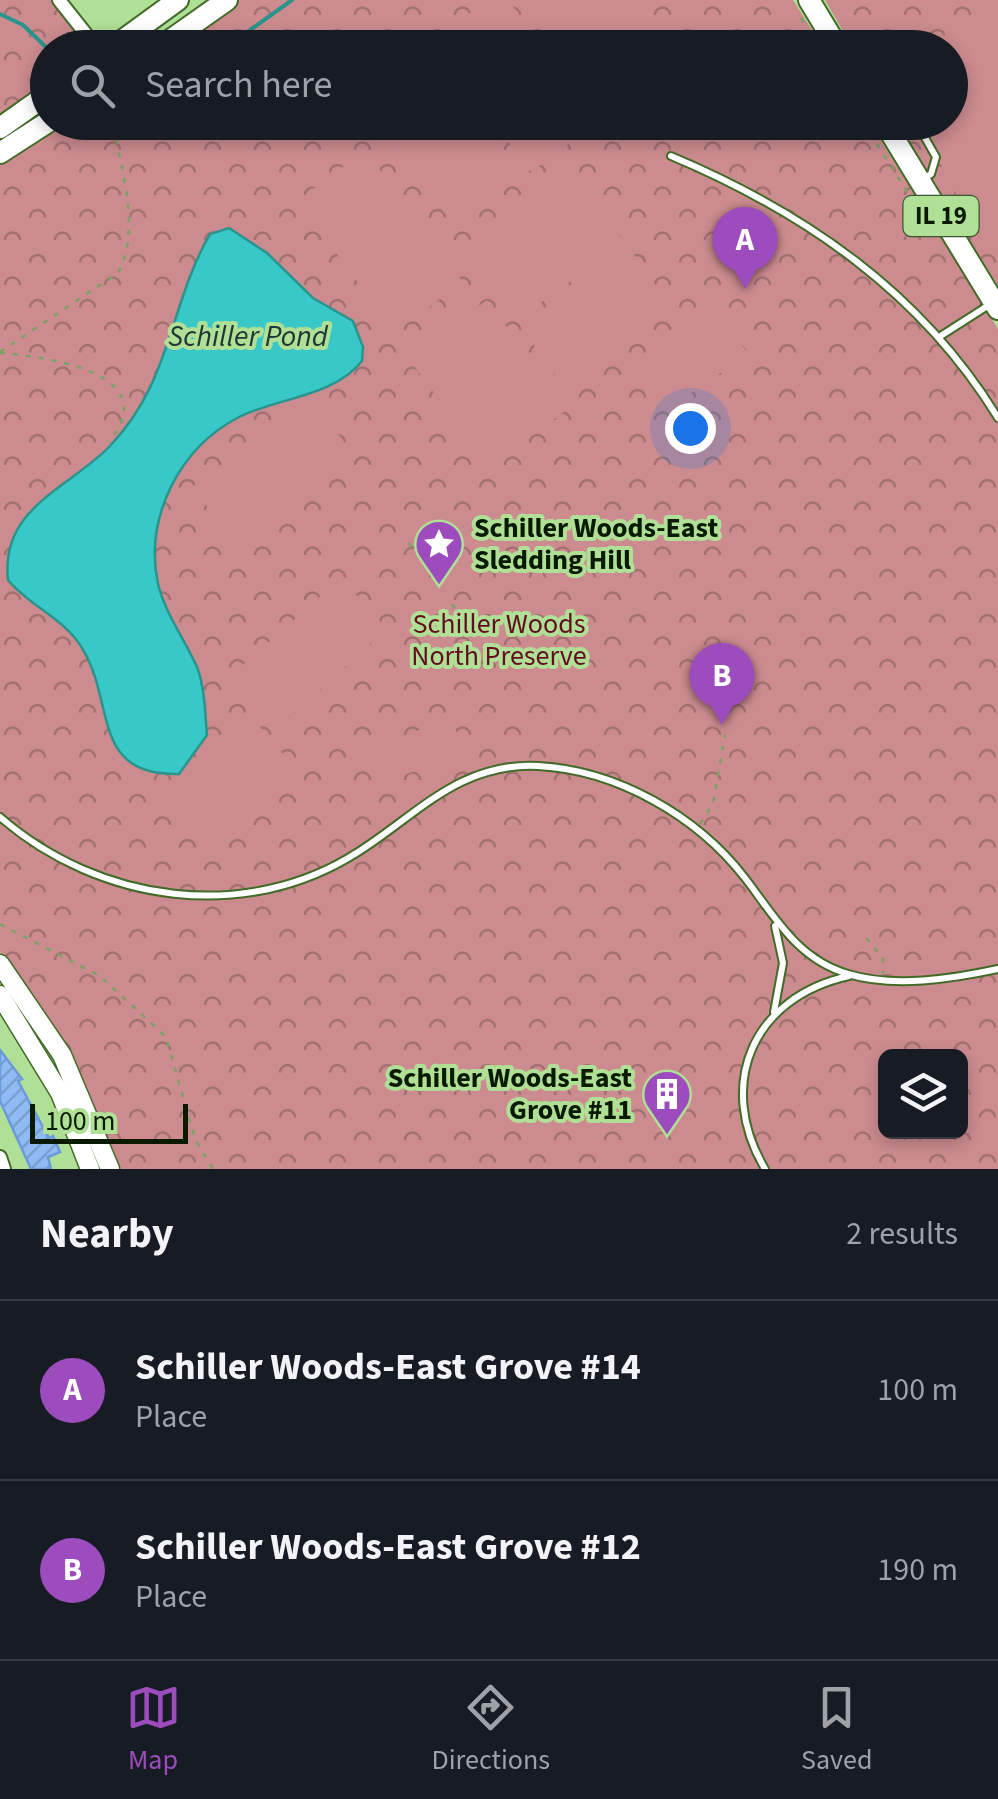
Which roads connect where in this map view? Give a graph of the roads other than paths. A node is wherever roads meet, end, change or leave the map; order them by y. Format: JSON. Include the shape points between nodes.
{"nodes":[{"id":1,"x":59,"y":0,"type":"edge"},
{"id":2,"x":178,"y":0,"type":"edge"},
{"id":3,"x":226,"y":0,"type":"edge"},
{"id":4,"x":804,"y":8,"type":"edge"},
{"id":5,"x":83,"y":30,"type":"edge"},
{"id":6,"x":137,"y":30,"type":"edge"},
{"id":7,"x":184,"y":30,"type":"edge"},
{"id":8,"x":823,"y":30,"type":"edge"},
{"id":9,"x":30,"y":107,"type":"edge"},
{"id":10,"x":0,"y":128,"type":"edge"},
{"id":11,"x":30,"y":134,"type":"edge"},
{"id":12,"x":895,"y":140,"type":"edge"},
{"id":13,"x":926,"y":140,"type":"edge"},
{"id":14,"x":0,"y":153,"type":"edge"},
{"id":15,"x":671,"y":156,"type":"dead end"},
{"id":16,"x":919,"y":181,"type":"junction"},
{"id":17,"x":996,"y":305,"type":"edge"},
{"id":18,"x":939,"y":337,"type":"junction"},
{"id":19,"x":998,"y":418,"type":"edge"},
{"id":20,"x":0,"y":817,"type":"edge"},
{"id":21,"x":773,"y":921,"type":"junction"},
{"id":22,"x":0,"y":964,"type":"edge"},
{"id":23,"x":998,"y":968,"type":"edge"},
{"id":24,"x":850,"y":975,"type":"junction"},
{"id":25,"x":7,"y":993,"type":"edge"},
{"id":26,"x":772,"y":1016,"type":"junction"},
{"id":27,"x":0,"y":1157,"type":"edge"},
{"id":28,"x":4,"y":1169,"type":"edge"},
{"id":29,"x":90,"y":1169,"type":"edge"},
{"id":30,"x":110,"y":1169,"type":"edge"},
{"id":31,"x":765,"y":1169,"type":"edge"}],
"edges":[{"from":1,"to":5,"type":"street"},
{"from":2,"to":6,"type":"main road"},
{"from":3,"to":7,"type":"main road"},
{"from":4,"to":8,"type":"main road"},
{"from":9,"to":10,"type":"main road"},
{"from":11,"to":14,"type":"main road"},
{"from":12,"to":16,"type":"main road","number":"IL 19"},
{"from":13,"to":16,"type":"lane","via":[[936,157],[931,174]]},
{"from":15,"to":18,"type":"lane","via":[[823,233]]},
{"from":16,"to":17,"type":"main road","number":"IL 19"},
{"from":17,"to":18,"type":"lane"},
{"from":18,"to":19,"type":"lane"},
{"from":20,"to":21,"type":"lane","via":[[101,878],[200,896],[261,891],[312,876],[360,850],[438,792],[501,768],[546,767],[640,794],[696,829],[732,862]]},
{"from":21,"to":24,"type":"lane","via":[[808,954]]},
{"from":21,"to":26,"type":"lane","via":[[782,962]]},
{"from":22,"to":25,"type":"main road"},
{"from":23,"to":24,"type":"lane","via":[[937,979]]},
{"from":24,"to":26,"type":"lane","via":[[803,991]]},
{"from":25,"to":29,"type":"main road","via":[[60,1093]]},
{"from":25,"to":30,"type":"main road","via":[[80,1090]]},
{"from":26,"to":31,"type":"lane","via":[[746,1064],[742,1091],[744,1119]]},
{"from":27,"to":28,"type":"street"}]}
